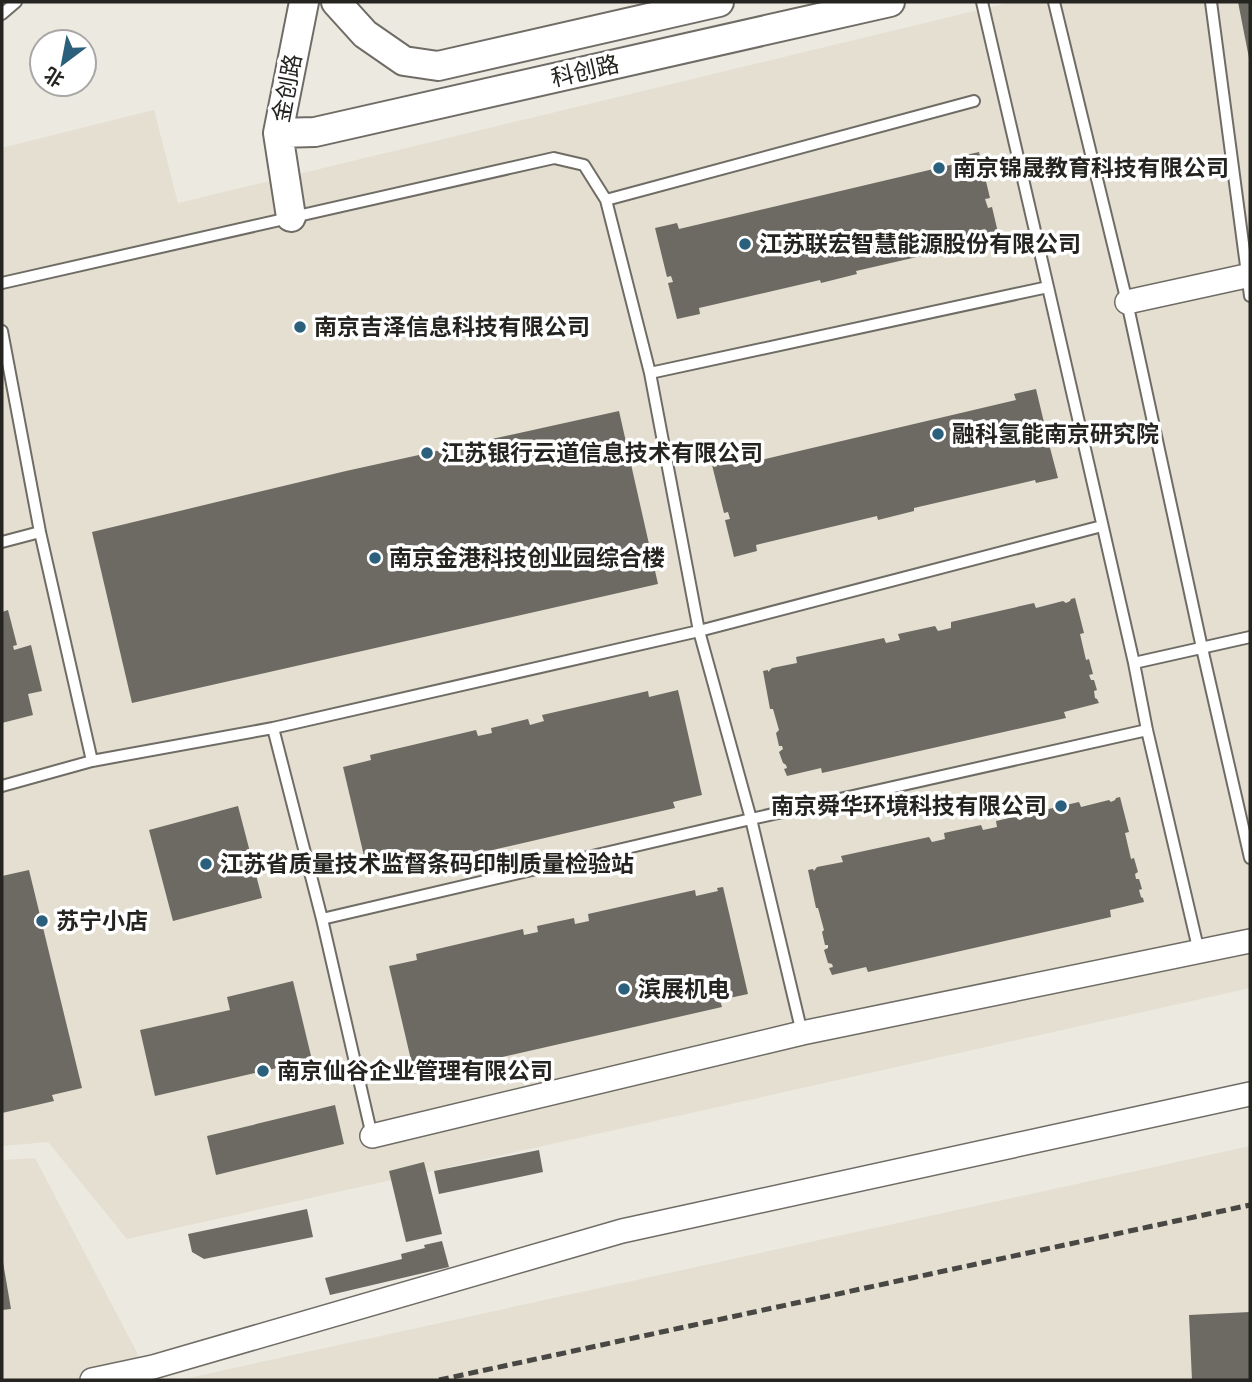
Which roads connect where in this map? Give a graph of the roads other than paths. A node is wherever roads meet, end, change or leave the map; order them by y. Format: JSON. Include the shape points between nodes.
{"nodes":[{"id":1,"x":16,"y":2,"type":"edge"},
{"id":2,"x":304,"y":2,"type":"edge"},
{"id":3,"x":336,"y":2,"type":"edge"},
{"id":4,"x":719,"y":2,"type":"edge"},
{"id":5,"x":890,"y":2,"type":"edge"},
{"id":6,"x":982,"y":2,"type":"edge"},
{"id":7,"x":1054,"y":2,"type":"edge"},
{"id":8,"x":1210,"y":2,"type":"edge"},
{"id":9,"x":2,"y":14,"type":"edge"},
{"id":10,"x":974,"y":101,"type":"dead end"},
{"id":11,"x":278,"y":133,"type":"junction"},
{"id":12,"x":606,"y":200,"type":"junction"},
{"id":13,"x":291,"y":217,"type":"junction"},
{"id":14,"x":2,"y":283,"type":"edge"},
{"id":15,"x":1248,"y":286,"type":"edge"},
{"id":16,"x":1048,"y":287,"type":"junction"},
{"id":17,"x":1127,"y":302,"type":"junction"},
{"id":18,"x":2,"y":331,"type":"edge"},
{"id":19,"x":650,"y":373,"type":"junction"},
{"id":20,"x":1102,"y":526,"type":"junction"},
{"id":21,"x":40,"y":532,"type":"junction"},
{"id":22,"x":2,"y":542,"type":"edge"},
{"id":23,"x":699,"y":631,"type":"junction"},
{"id":24,"x":1250,"y":637,"type":"edge"},
{"id":25,"x":1202,"y":648,"type":"junction"},
{"id":26,"x":1134,"y":663,"type":"junction"},
{"id":27,"x":273,"y":728,"type":"junction"},
{"id":28,"x":1147,"y":730,"type":"junction"},
{"id":29,"x":92,"y":761,"type":"junction"},
{"id":30,"x":2,"y":786,"type":"edge"},
{"id":31,"x":751,"y":819,"type":"junction"},
{"id":32,"x":1250,"y":858,"type":"edge"},
{"id":33,"x":322,"y":919,"type":"junction"},
{"id":34,"x":1250,"y":941,"type":"edge"},
{"id":35,"x":1199,"y":952,"type":"junction"},
{"id":36,"x":802,"y":1032,"type":"junction"},
{"id":37,"x":1250,"y":1094,"type":"edge"},
{"id":38,"x":372,"y":1136,"type":"joint"},
{"id":39,"x":92,"y":1380,"type":"edge"}],
"edges":[{"from":1,"to":9,"type":"lane"},
{"from":2,"to":11,"type":"street","name":"金创路"},
{"from":3,"to":4,"type":"street","name":"科创路","via":[[365,34],[404,61],[438,66]]},
{"from":5,"to":11,"type":"street","name":"科创路","via":[[315,132]]},
{"from":6,"to":16,"type":"lane"},
{"from":7,"to":17,"type":"lane"},
{"from":8,"to":15,"type":"lane"},
{"from":10,"to":12,"type":"lane"},
{"from":11,"to":13,"type":"street","name":"金创路"},
{"from":12,"to":13,"type":"lane","via":[[584,165],[554,158]]},
{"from":12,"to":19,"type":"lane"},
{"from":13,"to":14,"type":"lane"},
{"from":15,"to":17,"type":"street"},
{"from":16,"to":19,"type":"lane"},
{"from":16,"to":20,"type":"lane"},
{"from":17,"to":25,"type":"lane"},
{"from":18,"to":21,"type":"lane"},
{"from":19,"to":23,"type":"lane"},
{"from":20,"to":23,"type":"lane"},
{"from":20,"to":26,"type":"lane"},
{"from":21,"to":22,"type":"lane"},
{"from":21,"to":29,"type":"lane"},
{"from":23,"to":27,"type":"lane"},
{"from":23,"to":31,"type":"lane"},
{"from":24,"to":25,"type":"lane"},
{"from":25,"to":26,"type":"lane"},
{"from":25,"to":32,"type":"lane"},
{"from":26,"to":28,"type":"lane"},
{"from":27,"to":29,"type":"lane"},
{"from":27,"to":33,"type":"lane"},
{"from":28,"to":31,"type":"lane"},
{"from":28,"to":35,"type":"lane"},
{"from":29,"to":30,"type":"lane"},
{"from":31,"to":33,"type":"lane"},
{"from":31,"to":36,"type":"lane"},
{"from":33,"to":38,"type":"lane"},
{"from":34,"to":35,"type":"street"},
{"from":35,"to":36,"type":"street"},
{"from":36,"to":38,"type":"street"},
{"from":37,"to":39,"type":"street","via":[[622,1231],[153,1367]]}]}
